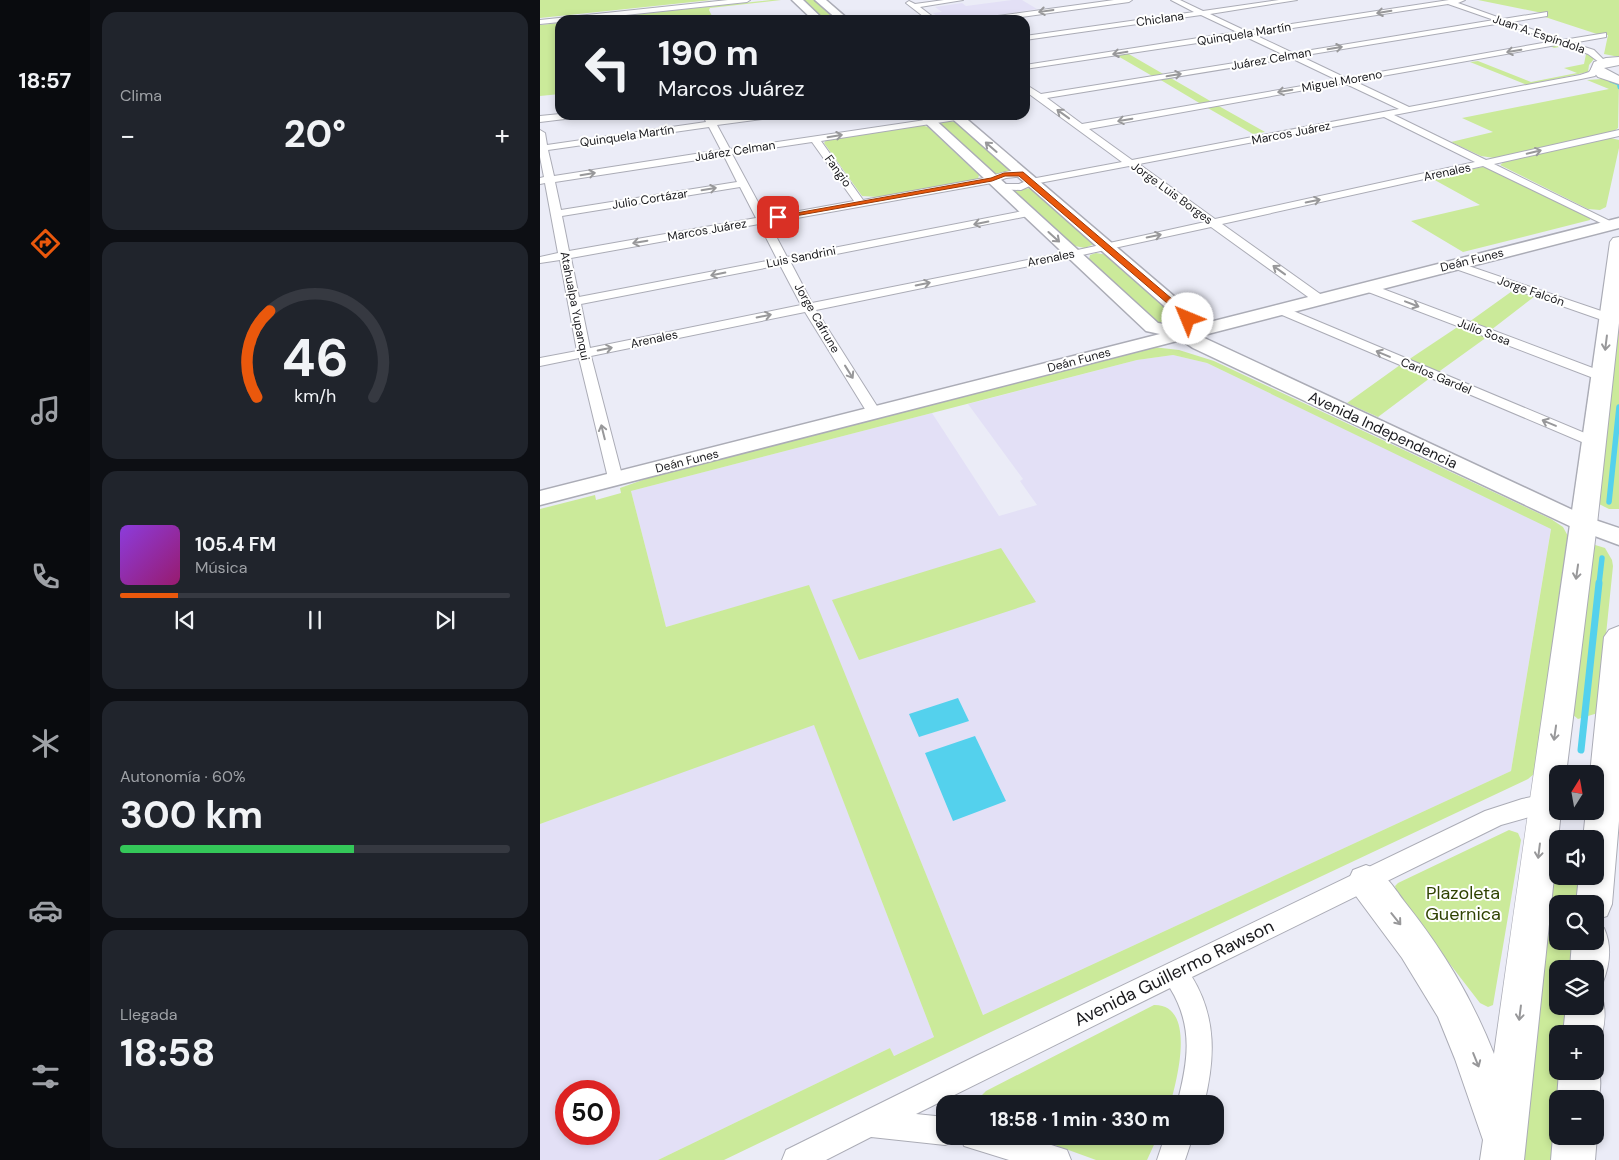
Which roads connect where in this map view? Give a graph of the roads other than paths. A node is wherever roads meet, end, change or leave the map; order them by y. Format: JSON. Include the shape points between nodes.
{"nodes":[{"id":1,"x":747,"y":0,"type":"edge"},
{"id":2,"x":796,"y":0,"type":"edge"},
{"id":3,"x":820,"y":0,"type":"edge"},
{"id":4,"x":905,"y":0,"type":"edge"},
{"id":5,"x":960,"y":0,"type":"edge"},
{"id":6,"x":1129,"y":0,"type":"edge"},
{"id":7,"x":1174,"y":0,"type":"edge"},
{"id":8,"x":1294,"y":0,"type":"edge"},
{"id":9,"x":1462,"y":0,"type":"edge"},
{"id":10,"x":1447,"y":1,"type":"edge"},
{"id":11,"x":913,"y":6,"type":"junction"},
{"id":12,"x":1202,"y":13,"type":"junction"},
{"id":13,"x":1544,"y":14,"type":"dead end"},
{"id":14,"x":606,"y":15,"type":"edge"},
{"id":15,"x":813,"y":15,"type":"edge"},
{"id":16,"x":838,"y":15,"type":"edge"},
{"id":17,"x":926,"y":15,"type":"edge"},
{"id":18,"x":1019,"y":15,"type":"edge"},
{"id":19,"x":555,"y":20,"type":"edge"},
{"id":20,"x":1503,"y":21,"type":"junction"},
{"id":21,"x":540,"y":22,"type":"edge"},
{"id":22,"x":1244,"y":33,"type":"junction"},
{"id":23,"x":1603,"y":35,"type":"dead end"},
{"id":24,"x":1030,"y":37,"type":"edge"},
{"id":25,"x":1562,"y":42,"type":"junction"},
{"id":26,"x":1291,"y":56,"type":"junction"},
{"id":27,"x":1608,"y":62,"type":"edge"},
{"id":28,"x":1030,"y":66,"type":"edge"},
{"id":29,"x":1581,"y":77,"type":"junction"},
{"id":30,"x":1618,"y":79,"type":"edge"},
{"id":31,"x":1344,"y":81,"type":"junction"},
{"id":32,"x":1030,"y":90,"type":"edge"},
{"id":33,"x":1040,"y":97,"type":"junction"},
{"id":34,"x":1408,"y":110,"type":"junction"},
{"id":35,"x":1386,"y":115,"type":"junction"},
{"id":36,"x":555,"y":117,"type":"edge"},
{"id":37,"x":540,"y":119,"type":"edge"},
{"id":38,"x":703,"y":120,"type":"edge"},
{"id":39,"x":710,"y":120,"type":"edge"},
{"id":40,"x":916,"y":120,"type":"edge"},
{"id":41,"x":929,"y":120,"type":"edge"},
{"id":42,"x":960,"y":120,"type":"edge"},
{"id":43,"x":1082,"y":128,"type":"junction"},
{"id":44,"x":1619,"y":132,"type":"edge"},
{"id":45,"x":540,"y":133,"type":"edge"},
{"id":46,"x":814,"y":139,"type":"junction"},
{"id":47,"x":544,"y":148,"type":"junction"},
{"id":48,"x":726,"y":152,"type":"junction"},
{"id":49,"x":1131,"y":163,"type":"junction"},
{"id":50,"x":1487,"y":163,"type":"junction"},
{"id":51,"x":1026,"y":178,"type":"junction"},
{"id":52,"x":545,"y":181,"type":"edge"},
{"id":53,"x":997,"y":183,"type":"junction"},
{"id":54,"x":742,"y":184,"type":"junction"},
{"id":55,"x":860,"y":203,"type":"junction"},
{"id":56,"x":557,"y":214,"type":"junction"},
{"id":57,"x":1028,"y":214,"type":"junction"},
{"id":58,"x":761,"y":220,"type":"junction"},
{"id":59,"x":1214,"y":223,"type":"junction"},
{"id":60,"x":1617,"y":230,"type":"edge"},
{"id":61,"x":1106,"y":246,"type":"junction"},
{"id":62,"x":1073,"y":254,"type":"junction"},
{"id":63,"x":565,"y":256,"type":"junction"},
{"id":64,"x":540,"y":260,"type":"edge"},
{"id":65,"x":784,"y":261,"type":"junction"},
{"id":66,"x":1454,"y":265,"type":"junction"},
{"id":67,"x":1367,"y":287,"type":"junction"},
{"id":68,"x":1319,"y":299,"type":"junction"},
{"id":69,"x":574,"y":302,"type":"junction"},
{"id":70,"x":808,"y":307,"type":"junction"},
{"id":71,"x":1278,"y":309,"type":"junction"},
{"id":72,"x":1609,"y":318,"type":"junction"},
{"id":73,"x":1183,"y":333,"type":"junction"},
{"id":74,"x":584,"y":353,"type":"junction"},
{"id":75,"x":540,"y":362,"type":"edge"},
{"id":76,"x":1601,"y":376,"type":"junction"},
{"id":77,"x":874,"y":414,"type":"junction"},
{"id":78,"x":1594,"y":442,"type":"junction"},
{"id":79,"x":615,"y":479,"type":"junction"},
{"id":80,"x":540,"y":498,"type":"edge"},
{"id":81,"x":1584,"y":524,"type":"junction"},
{"id":82,"x":1619,"y":537,"type":"edge"},
{"id":83,"x":1618,"y":653,"type":"edge"},
{"id":84,"x":1555,"y":765,"type":"edge"},
{"id":85,"x":1602,"y":765,"type":"edge"},
{"id":86,"x":1549,"y":802,"type":"edge"},
{"id":87,"x":1549,"y":817,"type":"edge"},
{"id":88,"x":1598,"y":820,"type":"edge"},
{"id":89,"x":1366,"y":881,"type":"junction"},
{"id":90,"x":1594,"y":895,"type":"edge"},
{"id":91,"x":1175,"y":972,"type":"junction"},
{"id":92,"x":1192,"y":1095,"type":"edge"},
{"id":93,"x":871,"y":1123,"type":"junction"},
{"id":94,"x":936,"y":1130,"type":"edge"},
{"id":95,"x":1005,"y":1145,"type":"edge"},
{"id":96,"x":1177,"y":1145,"type":"edge"},
{"id":97,"x":1503,"y":1151,"type":"edge"},
{"id":98,"x":796,"y":1160,"type":"edge"},
{"id":99,"x":1057,"y":1160,"type":"edge"},
{"id":100,"x":1171,"y":1160,"type":"edge"}],
"edges":[{"from":1,"to":14,"type":"street"},
{"from":2,"to":15,"type":"main road"},
{"from":3,"to":16,"type":"main road"},
{"from":4,"to":11,"type":"street"},
{"from":5,"to":11,"type":"street"},
{"from":6,"to":18,"type":"street","one_way":true},
{"from":7,"to":12,"type":"street"},
{"from":8,"to":12,"type":"street","name":"Chiclana"},
{"from":9,"to":10,"type":"street","name":"Quinquela Martín"},
{"from":10,"to":20,"type":"street","name":"Juan A. Espíndola"},
{"from":10,"to":22,"type":"street","name":"Quinquela Martín","one_way":true},
{"from":11,"to":17,"type":"street"},
{"from":12,"to":22,"type":"street"},
{"from":12,"to":24,"type":"street","name":"Chiclana"},
{"from":13,"to":20,"type":"street","name":"Juárez Celman"},
{"from":19,"to":21,"type":"street"},
{"from":20,"to":25,"type":"street","name":"Juan A. Espíndola"},
{"from":26,"to":20,"type":"street","name":"Juárez Celman","one_way":true},
{"from":22,"to":26,"type":"street"},
{"from":22,"to":28,"type":"street","name":"Quinquela Martín","one_way":true},
{"from":23,"to":25,"type":"street","name":"Miguel Moreno"},
{"from":25,"to":27,"type":"street","name":"Juan A. Espíndola","via":[[1594,53]]},
{"from":25,"to":31,"type":"street","name":"Miguel Moreno","one_way":true},
{"from":26,"to":31,"type":"street"},
{"from":33,"to":26,"type":"street","name":"Juárez Celman","one_way":true},
{"from":27,"to":29,"type":"street","name":"Marcos Juárez","via":[[1592,74]]},
{"from":27,"to":30,"type":"highway","via":[[1600,72]]},
{"from":29,"to":30,"type":"street","name":"Marcos Juárez"},
{"from":29,"to":34,"type":"street","name":"Marcos Juárez"},
{"from":31,"to":34,"type":"street"},
{"from":31,"to":43,"type":"street","name":"Miguel Moreno","one_way":true},
{"from":32,"to":33,"type":"street","name":"Jorge Luis Borges"},
{"from":43,"to":33,"type":"street","name":"Jorge Luis Borges","one_way":true},
{"from":34,"to":35,"type":"street","name":"Marcos Juárez"},
{"from":35,"to":49,"type":"street","name":"Marcos Juárez"},
{"from":35,"to":50,"type":"street"},
{"from":36,"to":37,"type":"street"},
{"from":38,"to":47,"type":"street","name":"Quinquela Martín"},
{"from":39,"to":48,"type":"street","name":"Jorge Cafrune"},
{"from":46,"to":40,"type":"street","name":"Juárez Celman","one_way":true},
{"from":41,"to":53,"type":"main road","name":"Avenida Independencia"},
{"from":51,"to":42,"type":"main road","one_way":true},
{"from":43,"to":49,"type":"street","name":"Jorge Luis Borges"},
{"from":50,"to":44,"type":"street","name":"Arenales","one_way":true},
{"from":45,"to":47,"type":"street","name":"Atahualpa Yupanqui"},
{"from":46,"to":48,"type":"street","name":"Juárez Celman"},
{"from":46,"to":55,"type":"street","name":"Fangio"},
{"from":47,"to":52,"type":"street","name":"Atahualpa Yupanqui"},
{"from":52,"to":48,"type":"street","name":"Juárez Celman","one_way":true},
{"from":48,"to":54,"type":"street","name":"Jorge Cafrune"},
{"from":49,"to":51,"type":"street","name":"Marcos Juárez"},
{"from":49,"to":59,"type":"street","name":"Jorge Luis Borges"},
{"from":59,"to":50,"type":"street","name":"Arenales","one_way":true},
{"from":50,"to":60,"type":"street"},
{"from":51,"to":53,"type":"street","name":"Marcos Juárez","via":[[1021,187]]},
{"from":51,"to":61,"type":"main road"},
{"from":52,"to":56,"type":"street","name":"Atahualpa Yupanqui"},
{"from":53,"to":55,"type":"street","name":"Marcos Juárez"},
{"from":53,"to":57,"type":"main road","name":"Avenida Independencia"},
{"from":56,"to":54,"type":"street","name":"Julio Cortázar","one_way":true},
{"from":54,"to":58,"type":"street","name":"Jorge Cafrune"},
{"from":55,"to":58,"type":"street","name":"Marcos Juárez"},
{"from":56,"to":63,"type":"street","name":"Atahualpa Yupanqui"},
{"from":57,"to":62,"type":"main road","name":"Avenida Independencia","one_way":true},
{"from":57,"to":65,"type":"street","name":"Luis Sandrini","one_way":true},
{"from":58,"to":63,"type":"street","name":"Marcos Juárez","one_way":true},
{"from":58,"to":65,"type":"street","name":"Jorge Cafrune"},
{"from":61,"to":59,"type":"street","name":"Arenales","one_way":true},
{"from":68,"to":59,"type":"street","name":"Jorge Luis Borges","one_way":true},
{"from":60,"to":66,"type":"main road","name":"Deán Funes"},
{"from":60,"to":72,"type":"highway"},
{"from":61,"to":62,"type":"street","name":"Arenales"},
{"from":61,"to":73,"type":"main road","via":[[1188,319]]},
{"from":70,"to":62,"type":"street","name":"Arenales","one_way":true},
{"from":62,"to":73,"type":"main road","name":"Avenida Independencia","via":[[1152,327]]},
{"from":63,"to":64,"type":"street","name":"Marcos Juárez"},
{"from":63,"to":69,"type":"street","name":"Atahualpa Yupanqui"},
{"from":65,"to":69,"type":"street","name":"Luis Sandrini","one_way":true},
{"from":65,"to":70,"type":"street","name":"Jorge Cafrune"},
{"from":66,"to":67,"type":"main road","name":"Deán Funes"},
{"from":66,"to":72,"type":"street","name":"Jorge Falcón"},
{"from":67,"to":68,"type":"main road","name":"Deán Funes"},
{"from":67,"to":76,"type":"street","name":"Julio Sosa","one_way":true},
{"from":68,"to":71,"type":"main road","name":"Deán Funes"},
{"from":69,"to":74,"type":"street","name":"Atahualpa Yupanqui"},
{"from":74,"to":70,"type":"street","name":"Arenales","one_way":true},
{"from":70,"to":77,"type":"street","name":"Jorge Cafrune","one_way":true},
{"from":71,"to":73,"type":"main road","name":"Deán Funes"},
{"from":78,"to":71,"type":"street","name":"Carlos Gardel","one_way":true},
{"from":72,"to":76,"type":"highway","one_way":true},
{"from":73,"to":77,"type":"main road","name":"Deán Funes"},
{"from":73,"to":81,"type":"main road","name":"Avenida Independencia","via":[[1200,344]]},
{"from":74,"to":75,"type":"street","name":"Arenales"},
{"from":79,"to":74,"type":"street","name":"Atahualpa Yupanqui","one_way":true},
{"from":76,"to":78,"type":"highway"},
{"from":77,"to":79,"type":"main road","name":"Deán Funes"},
{"from":78,"to":81,"type":"highway"},
{"from":79,"to":80,"type":"main road","name":"Deán Funes"},
{"from":81,"to":82,"type":"main road","name":"Avenida Independencia"},
{"from":81,"to":84,"type":"highway","one_way":true},
{"from":83,"to":85,"type":"highway"},
{"from":86,"to":89,"type":"street","name":"Avenida Guillermo Rawson","via":[[1494,818]]},
{"from":87,"to":97,"type":"highway","one_way":true},
{"from":88,"to":90,"type":"highway"},
{"from":89,"to":91,"type":"street","name":"Avenida Guillermo Rawson"},
{"from":89,"to":97,"type":"highway","one_way":true,"via":[[1408,934],[1443,988],[1477,1062]]},
{"from":91,"to":92,"type":"street","via":[[1194,1006],[1200,1033],[1200,1056]]},
{"from":91,"to":93,"type":"street","name":"Avenida Guillermo Rawson"},
{"from":93,"to":94,"type":"street"},
{"from":93,"to":98,"type":"street","name":"Avenida Guillermo Rawson"},
{"from":95,"to":99,"type":"street"},
{"from":96,"to":100,"type":"street"}]}
